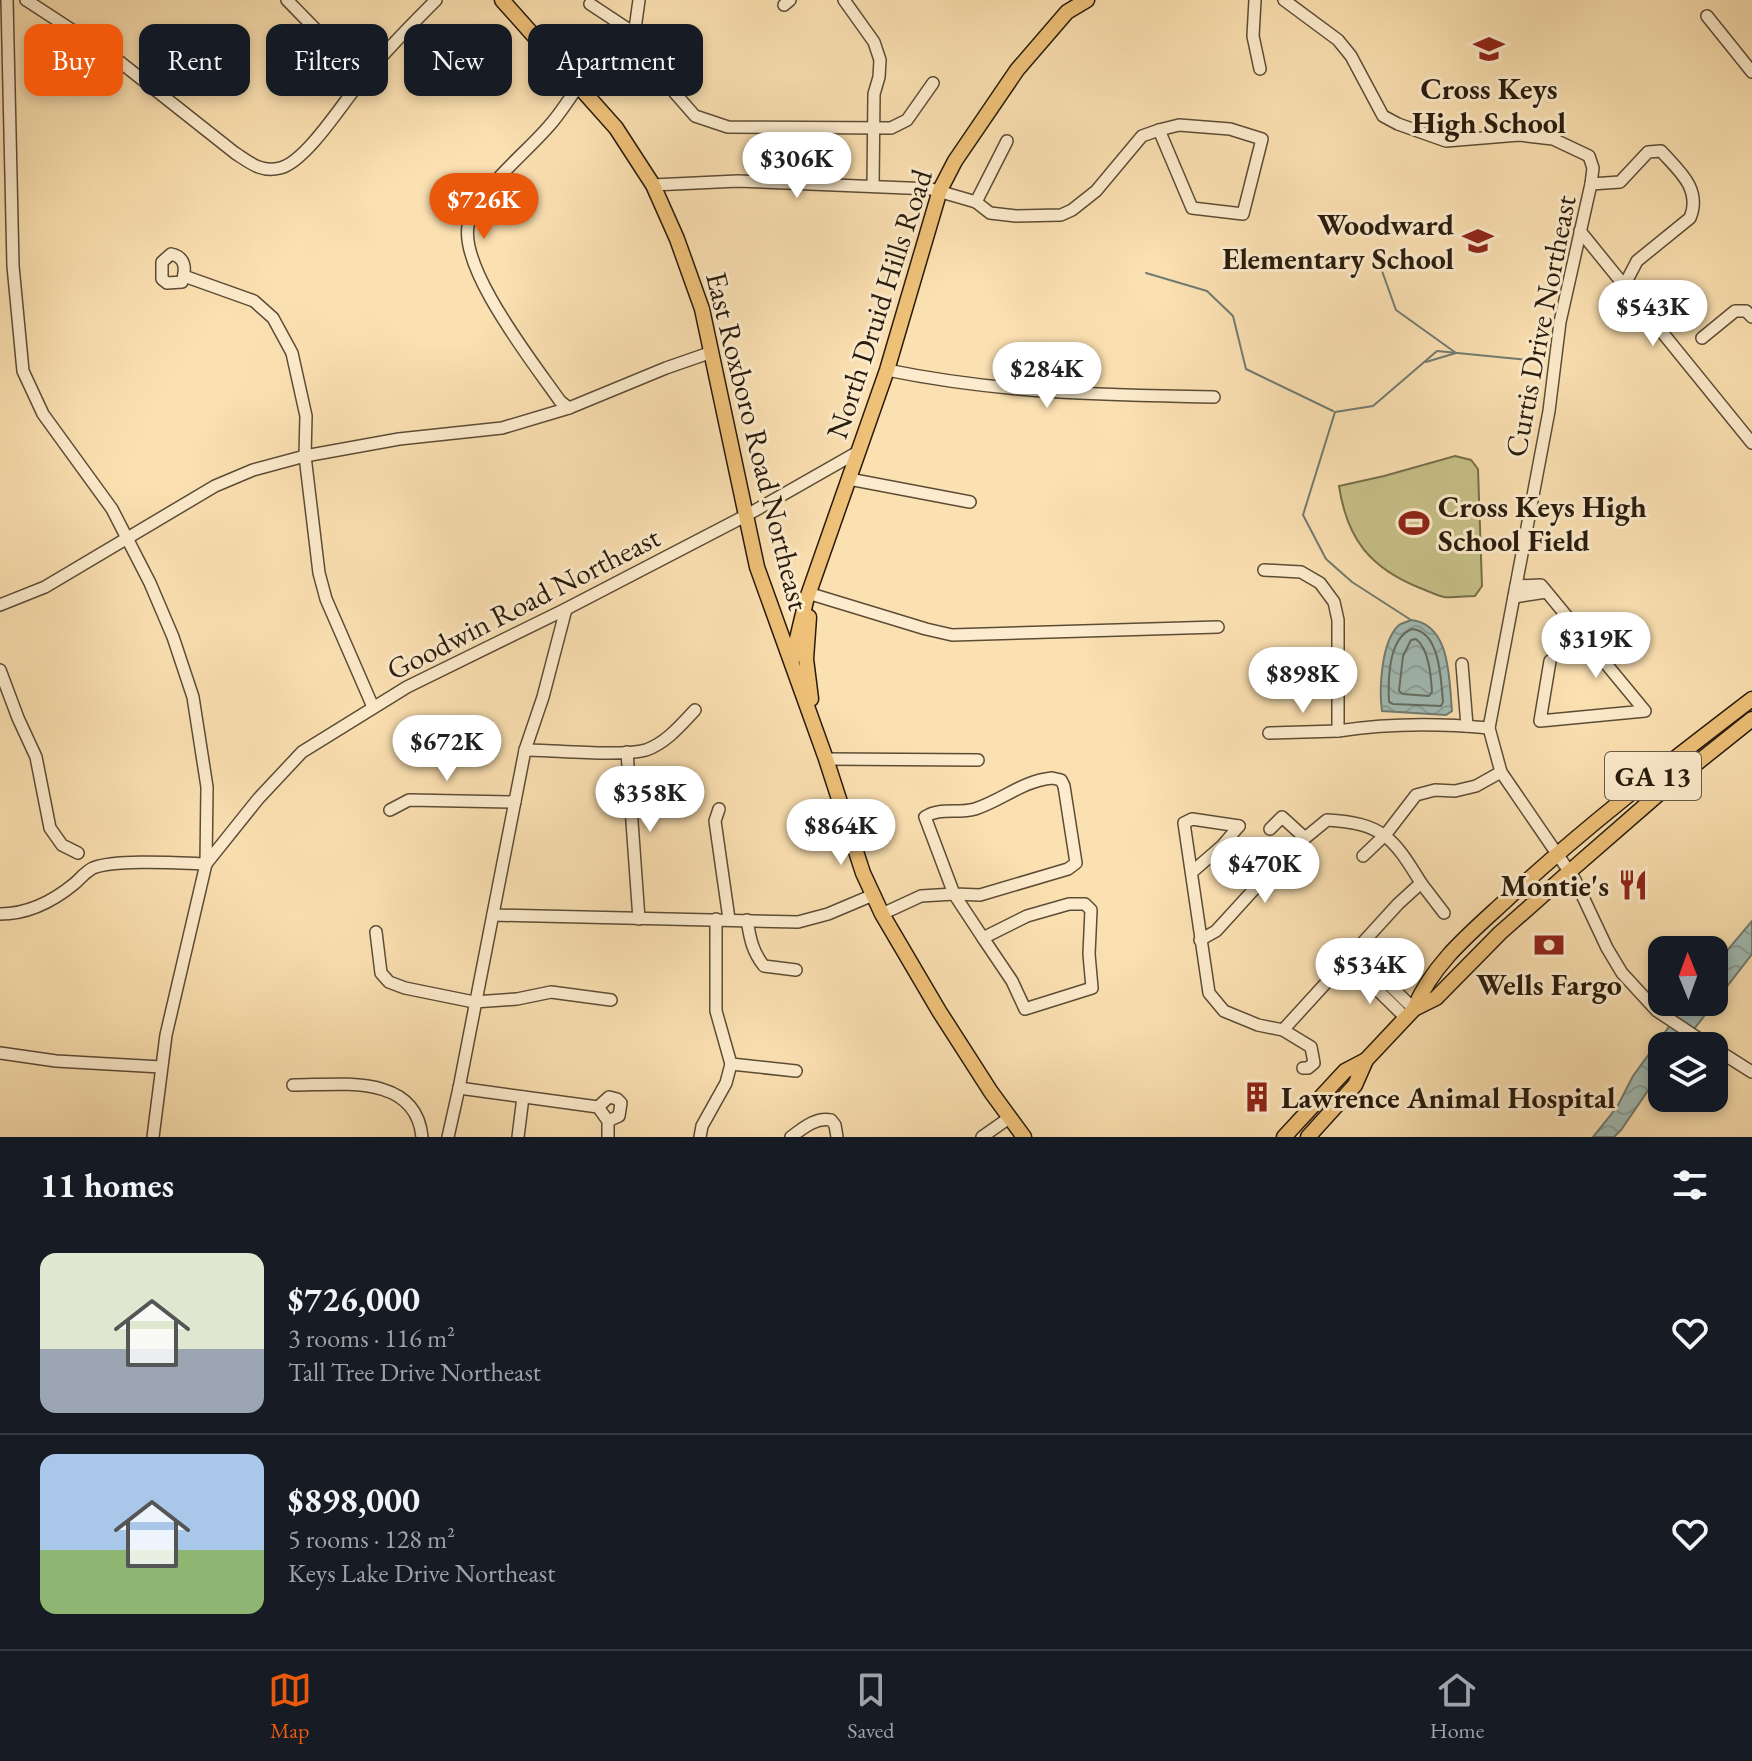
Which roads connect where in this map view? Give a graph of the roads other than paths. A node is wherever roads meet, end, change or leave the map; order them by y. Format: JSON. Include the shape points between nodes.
{"nodes":[{"id":1,"x":7,"y":0,"type":"edge"},
{"id":2,"x":26,"y":0,"type":"edge"},
{"id":3,"x":287,"y":0,"type":"edge"},
{"id":4,"x":436,"y":0,"type":"edge"},
{"id":5,"x":502,"y":0,"type":"edge"},
{"id":6,"x":639,"y":0,"type":"edge"},
{"id":7,"x":844,"y":0,"type":"edge"},
{"id":8,"x":1087,"y":0,"type":"edge"},
{"id":9,"x":1255,"y":0,"type":"edge"},
{"id":10,"x":1284,"y":0,"type":"edge"},
{"id":11,"x":590,"y":4,"type":"dead end"},
{"id":12,"x":1707,"y":16,"type":"dead end"},
{"id":13,"x":310,"y":24,"type":"edge"},
{"id":14,"x":620,"y":24,"type":"edge"},
{"id":15,"x":636,"y":24,"type":"edge"},
{"id":16,"x":528,"y":30,"type":"edge"},
{"id":17,"x":388,"y":51,"type":"edge"},
{"id":18,"x":1260,"y":69,"type":"dead end"},
{"id":19,"x":1752,"y":72,"type":"edge"},
{"id":20,"x":933,"y":83,"type":"dead end"},
{"id":21,"x":349,"y":96,"type":"edge"},
{"id":22,"x":571,"y":96,"type":"edge"},
{"id":23,"x":586,"y":96,"type":"edge"},
{"id":24,"x":678,"y":96,"type":"edge"},
{"id":25,"x":873,"y":129,"type":"junction"},
{"id":26,"x":1159,"y":130,"type":"junction"},
{"id":27,"x":1007,"y":141,"type":"dead end"},
{"id":28,"x":1591,"y":184,"type":"junction"},
{"id":29,"x":653,"y":185,"type":"junction"},
{"id":30,"x":873,"y":186,"type":"junction"},
{"id":31,"x":940,"y":190,"type":"junction"},
{"id":32,"x":976,"y":202,"type":"junction"},
{"id":33,"x":1580,"y":231,"type":"junction"},
{"id":34,"x":0,"y":265,"type":"edge"},
{"id":35,"x":13,"y":266,"type":"junction"},
{"id":36,"x":184,"y":276,"type":"dead end"},
{"id":37,"x":1625,"y":284,"type":"junction"},
{"id":38,"x":1752,"y":317,"type":"edge"},
{"id":39,"x":1702,"y":338,"type":"dead end"},
{"id":40,"x":712,"y":352,"type":"junction"},
{"id":41,"x":887,"y":370,"type":"junction"},
{"id":42,"x":1214,"y":397,"type":"dead end"},
{"id":43,"x":569,"y":408,"type":"junction"},
{"id":44,"x":1752,"y":443,"type":"edge"},
{"id":45,"x":856,"y":453,"type":"junction"},
{"id":46,"x":305,"y":456,"type":"junction"},
{"id":47,"x":849,"y":479,"type":"junction"},
{"id":48,"x":970,"y":502,"type":"dead end"},
{"id":49,"x":747,"y":515,"type":"junction"},
{"id":50,"x":128,"y":538,"type":"junction"},
{"id":51,"x":1264,"y":570,"type":"dead end"},
{"id":52,"x":1515,"y":591,"type":"junction"},
{"id":53,"x":811,"y":594,"type":"junction"},
{"id":54,"x":0,"y":605,"type":"edge"},
{"id":55,"x":566,"y":609,"type":"junction"},
{"id":56,"x":1218,"y":627,"type":"dead end"},
{"id":57,"x":1550,"y":661,"type":"dead end"},
{"id":58,"x":1462,"y":664,"type":"dead end"},
{"id":59,"x":791,"y":665,"type":"junction"},
{"id":60,"x":1338,"y":667,"type":"junction"},
{"id":61,"x":1264,"y":668,"type":"dead end"},
{"id":62,"x":0,"y":670,"type":"edge"},
{"id":63,"x":1752,"y":699,"type":"edge"},
{"id":64,"x":373,"y":707,"type":"junction"},
{"id":65,"x":695,"y":710,"type":"dead end"},
{"id":66,"x":0,"y":713,"type":"edge"},
{"id":67,"x":18,"y":718,"type":"junction"},
{"id":68,"x":1752,"y":719,"type":"edge"},
{"id":69,"x":1467,"y":726,"type":"junction"},
{"id":70,"x":1489,"y":728,"type":"junction"},
{"id":71,"x":1338,"y":731,"type":"junction"},
{"id":72,"x":816,"y":732,"type":"junction"},
{"id":73,"x":1269,"y":733,"type":"dead end"},
{"id":74,"x":525,"y":750,"type":"junction"},
{"id":75,"x":627,"y":752,"type":"junction"},
{"id":76,"x":826,"y":759,"type":"junction"},
{"id":77,"x":978,"y":760,"type":"dead end"},
{"id":78,"x":1501,"y":772,"type":"junction"},
{"id":79,"x":515,"y":802,"type":"junction"},
{"id":80,"x":719,"y":809,"type":"dead end"},
{"id":81,"x":390,"y":810,"type":"dead end"},
{"id":82,"x":1270,"y":829,"type":"dead end"},
{"id":83,"x":1386,"y":834,"type":"junction"},
{"id":84,"x":1304,"y":837,"type":"junction"},
{"id":85,"x":78,"y":853,"type":"dead end"},
{"id":86,"x":1556,"y":855,"type":"junction"},
{"id":87,"x":1363,"y":856,"type":"dead end"},
{"id":88,"x":206,"y":864,"type":"junction"},
{"id":89,"x":1192,"y":872,"type":"junction"},
{"id":90,"x":1569,"y":872,"type":"junction"},
{"id":91,"x":1421,"y":883,"type":"junction"},
{"id":92,"x":954,"y":894,"type":"junction"},
{"id":93,"x":873,"y":895,"type":"junction"},
{"id":94,"x":1444,"y":913,"type":"dead end"},
{"id":95,"x":0,"y":914,"type":"edge"},
{"id":96,"x":882,"y":914,"type":"junction"},
{"id":97,"x":493,"y":915,"type":"junction"},
{"id":98,"x":639,"y":919,"type":"junction"},
{"id":99,"x":716,"y":919,"type":"junction"},
{"id":100,"x":729,"y":919,"type":"junction"},
{"id":101,"x":747,"y":920,"type":"junction"},
{"id":102,"x":376,"y":932,"type":"dead end"},
{"id":103,"x":983,"y":938,"type":"junction"},
{"id":104,"x":1200,"y":940,"type":"junction"},
{"id":105,"x":1351,"y":956,"type":"junction"},
{"id":106,"x":796,"y":970,"type":"dead end"},
{"id":107,"x":611,"y":1000,"type":"dead end"},
{"id":108,"x":474,"y":1002,"type":"junction"},
{"id":109,"x":1410,"y":1013,"type":"junction"},
{"id":110,"x":1283,"y":1030,"type":"junction"},
{"id":111,"x":1689,"y":1032,"type":"edge"},
{"id":112,"x":0,"y":1053,"type":"edge"},
{"id":113,"x":1728,"y":1057,"type":"edge"},
{"id":114,"x":1366,"y":1060,"type":"junction"},
{"id":115,"x":731,"y":1064,"type":"junction"},
{"id":116,"x":161,"y":1067,"type":"junction"},
{"id":117,"x":1303,"y":1068,"type":"dead end"},
{"id":118,"x":796,"y":1071,"type":"dead end"},
{"id":119,"x":1752,"y":1072,"type":"edge"},
{"id":120,"x":293,"y":1085,"type":"dead end"},
{"id":121,"x":459,"y":1088,"type":"junction"},
{"id":122,"x":523,"y":1097,"type":"junction"},
{"id":123,"x":598,"y":1107,"type":"junction"},
{"id":124,"x":1009,"y":1118,"type":"junction"},
{"id":125,"x":608,"y":1121,"type":"junction"},
{"id":126,"x":153,"y":1137,"type":"edge"},
{"id":127,"x":422,"y":1137,"type":"edge"},
{"id":128,"x":448,"y":1137,"type":"edge"},
{"id":129,"x":518,"y":1137,"type":"edge"},
{"id":130,"x":608,"y":1137,"type":"edge"},
{"id":131,"x":700,"y":1137,"type":"edge"},
{"id":132,"x":791,"y":1137,"type":"edge"},
{"id":133,"x":837,"y":1137,"type":"edge"},
{"id":134,"x":982,"y":1137,"type":"edge"},
{"id":135,"x":1024,"y":1137,"type":"edge"},
{"id":136,"x":1284,"y":1137,"type":"edge"},
{"id":137,"x":1308,"y":1137,"type":"edge"}],
"edges":[{"from":1,"to":35,"type":"street"},
{"from":2,"to":21,"type":"street","via":[[115,58],[235,153],[266,170],[292,164]]},
{"from":3,"to":13,"type":"street"},
{"from":4,"to":17,"type":"street"},
{"from":5,"to":16,"type":"main road","name":"East Roxboro Road Northeast"},
{"from":6,"to":15,"type":"street"},
{"from":7,"to":25,"type":"street","via":[[874,42],[880,60]]},
{"from":8,"to":31,"type":"main road","name":"North Druid Hills Road","via":[[1067,12],[1017,70]]},
{"from":9,"to":18,"type":"street","via":[[1253,36]]},
{"from":10,"to":28,"type":"street","name":"Curtis Drive Northeast","via":[[1338,40],[1383,116],[1446,141],[1519,135],[1553,139],[1589,156]]},
{"from":11,"to":14,"type":"street"},
{"from":12,"to":19,"type":"street"},
{"from":20,"to":25,"type":"street","via":[[907,120]]},
{"from":22,"to":43,"type":"street","via":[[483,197],[466,233],[475,269],[500,313]]},
{"from":23,"to":29,"type":"main road","name":"East Roxboro Road Northeast","via":[[616,128]]},
{"from":24,"to":25,"type":"street","via":[[695,116],[728,127]]},
{"from":25,"to":30,"type":"street"},
{"from":26,"to":26,"type":"street","via":[[1179,125],[1230,129],[1262,139],[1243,214],[1192,208]]},
{"from":26,"to":32,"type":"street","via":[[1142,136],[1096,191],[1061,215],[990,213]]},
{"from":27,"to":32,"type":"street"},
{"from":28,"to":33,"type":"street","name":"Curtis Drive Northeast"},
{"from":28,"to":37,"type":"street","via":[[1620,182],[1648,152],[1661,151],[1693,192],[1690,218],[1637,261]]},
{"from":29,"to":30,"type":"street","via":[[738,181]]},
{"from":29,"to":40,"type":"main road","name":"East Roxboro Road Northeast","via":[[702,309]]},
{"from":30,"to":31,"type":"street"},
{"from":31,"to":32,"type":"street"},
{"from":31,"to":41,"type":"main road","name":"North Druid Hills Road"},
{"from":33,"to":37,"type":"street"},
{"from":33,"to":52,"type":"street","name":"Curtis Drive Northeast"},
{"from":34,"to":35,"type":"street"},
{"from":35,"to":50,"type":"street","via":[[28,386],[53,432]]},
{"from":36,"to":46,"type":"street","via":[[254,301],[273,318],[301,384]]},
{"from":37,"to":44,"type":"street"},
{"from":38,"to":39,"type":"street","via":[[1735,311]]},
{"from":40,"to":43,"type":"street"},
{"from":40,"to":49,"type":"main road","name":"East Roxboro Road Northeast"},
{"from":41,"to":42,"type":"street","via":[[1008,390]]},
{"from":41,"to":45,"type":"main road","name":"North Druid Hills Road"},
{"from":43,"to":46,"type":"street","via":[[502,428]]},
{"from":45,"to":47,"type":"main road","name":"North Druid Hills Road"},
{"from":45,"to":49,"type":"street","name":"Goodwin Road Northeast"},
{"from":46,"to":50,"type":"street","via":[[215,486]]},
{"from":46,"to":64,"type":"street","via":[[312,532],[326,599]]},
{"from":47,"to":48,"type":"street"},
{"from":47,"to":53,"type":"main road","name":"North Druid Hills Road"},
{"from":49,"to":55,"type":"street","name":"Goodwin Road Northeast"},
{"from":49,"to":59,"type":"main road","name":"East Roxboro Road Northeast","via":[[757,567]]},
{"from":50,"to":54,"type":"street","via":[[45,587]]},
{"from":50,"to":88,"type":"street","via":[[173,637],[193,697],[207,787]]},
{"from":51,"to":60,"type":"street","via":[[1301,572],[1320,583],[1334,602],[1338,620]]},
{"from":52,"to":57,"type":"street","via":[[1544,588],[1645,711],[1540,721]]},
{"from":52,"to":70,"type":"street","name":"Curtis Drive Northeast"},
{"from":53,"to":56,"type":"street","via":[[952,635]]},
{"from":53,"to":59,"type":"main road","name":"North Druid Hills Road"},
{"from":53,"to":72,"type":"main road","via":[[806,659]]},
{"from":55,"to":64,"type":"street","name":"Goodwin Road Northeast"},
{"from":55,"to":74,"type":"street"},
{"from":58,"to":69,"type":"street"},
{"from":59,"to":72,"type":"main road","name":"East Roxboro Road Northeast"},
{"from":60,"to":61,"type":"street"},
{"from":60,"to":71,"type":"street"},
{"from":62,"to":67,"type":"street"},
{"from":63,"to":86,"type":"main road","number":"GA 13"},
{"from":64,"to":88,"type":"street","name":"Goodwin Road Northeast","via":[[302,752]]},
{"from":65,"to":75,"type":"street","via":[[666,739]]},
{"from":66,"to":67,"type":"street"},
{"from":67,"to":85,"type":"street","via":[[36,757],[50,828],[62,845]]},
{"from":68,"to":90,"type":"main road","number":"GA 13"},
{"from":69,"to":70,"type":"street"},
{"from":69,"to":71,"type":"street","via":[[1438,723]]},
{"from":70,"to":78,"type":"street","name":"Curtis Drive Northeast"},
{"from":71,"to":73,"type":"street"},
{"from":72,"to":76,"type":"main road"},
{"from":74,"to":75,"type":"street"},
{"from":74,"to":79,"type":"street"},
{"from":75,"to":98,"type":"street"},
{"from":76,"to":77,"type":"street"},
{"from":76,"to":93,"type":"main road"},
{"from":78,"to":83,"type":"street","via":[[1476,786],[1416,795]]},
{"from":78,"to":86,"type":"street","name":"Curtis Drive Northeast"},
{"from":79,"to":81,"type":"street","via":[[409,800]]},
{"from":79,"to":97,"type":"street"},
{"from":80,"to":100,"type":"street","via":[[715,821]]},
{"from":82,"to":84,"type":"street","via":[[1282,817]]},
{"from":83,"to":84,"type":"street","via":[[1350,821],[1327,820]]},
{"from":83,"to":87,"type":"street"},
{"from":83,"to":91,"type":"street"},
{"from":84,"to":104,"type":"street","via":[[1216,931]]},
{"from":86,"to":90,"type":"street","name":"Curtis Drive Northeast"},
{"from":86,"to":109,"type":"main road","number":"GA 13","via":[[1460,944],[1424,983]]},
{"from":88,"to":95,"type":"street","via":[[102,866],[35,909]]},
{"from":88,"to":116,"type":"street"},
{"from":89,"to":89,"type":"street","via":[[1222,846],[1239,826],[1192,819],[1184,823]]},
{"from":89,"to":104,"type":"street"},
{"from":90,"to":109,"type":"main road","number":"GA 13","via":[[1436,998]]},
{"from":90,"to":111,"type":"street","name":"Curtis Drive Northeast","via":[[1614,960],[1657,1011]]},
{"from":91,"to":94,"type":"street"},
{"from":91,"to":105,"type":"street"},
{"from":92,"to":92,"type":"street","via":[[980,895],[1076,863],[1061,780],[1024,783],[974,809],[925,817]]},
{"from":92,"to":96,"type":"street","via":[[921,896]]},
{"from":92,"to":103,"type":"street"},
{"from":93,"to":96,"type":"main road"},
{"from":93,"to":101,"type":"street","via":[[798,922]]},
{"from":96,"to":124,"type":"main road"},
{"from":97,"to":98,"type":"street"},
{"from":97,"to":108,"type":"street"},
{"from":98,"to":99,"type":"street"},
{"from":99,"to":100,"type":"street"},
{"from":99,"to":115,"type":"street","via":[[716,1011]]},
{"from":100,"to":101,"type":"street"},
{"from":101,"to":106,"type":"street","via":[[764,966]]},
{"from":102,"to":108,"type":"street","via":[[378,963],[389,982]]},
{"from":103,"to":103,"type":"street","via":[[1025,1009],[1092,988],[1091,910],[1085,904],[1048,908]]},
{"from":104,"to":110,"type":"street","via":[[1209,993],[1224,1011]]},
{"from":105,"to":109,"type":"street","via":[[1359,958]]},
{"from":105,"to":110,"type":"street"},
{"from":107,"to":108,"type":"street","via":[[551,992]]},
{"from":108,"to":121,"type":"street"},
{"from":109,"to":114,"type":"main road","number":"GA 13"},
{"from":110,"to":117,"type":"street","via":[[1311,1047],[1314,1063]]},
{"from":112,"to":116,"type":"street"},
{"from":113,"to":119,"type":"street","name":"Curtis Drive Northeast"},
{"from":114,"to":136,"type":"main road","number":"GA 13","via":[[1345,1071]]},
{"from":114,"to":137,"type":"main road","number":"GA 13","via":[[1355,1085]]},
{"from":115,"to":118,"type":"street"},
{"from":115,"to":131,"type":"street"},
{"from":116,"to":126,"type":"street"},
{"from":120,"to":127,"type":"street","via":[[372,1087],[396,1094],[419,1117]]},
{"from":121,"to":122,"type":"street"},
{"from":121,"to":128,"type":"street"},
{"from":122,"to":123,"type":"street"},
{"from":122,"to":129,"type":"street"},
{"from":123,"to":125,"type":"street"},
{"from":123,"to":125,"type":"street","via":[[609,1097],[621,1103],[619,1116]]},
{"from":124,"to":134,"type":"street"},
{"from":124,"to":135,"type":"main road"},
{"from":125,"to":130,"type":"street"},
{"from":132,"to":133,"type":"street","via":[[823,1118],[835,1125]]}]}
